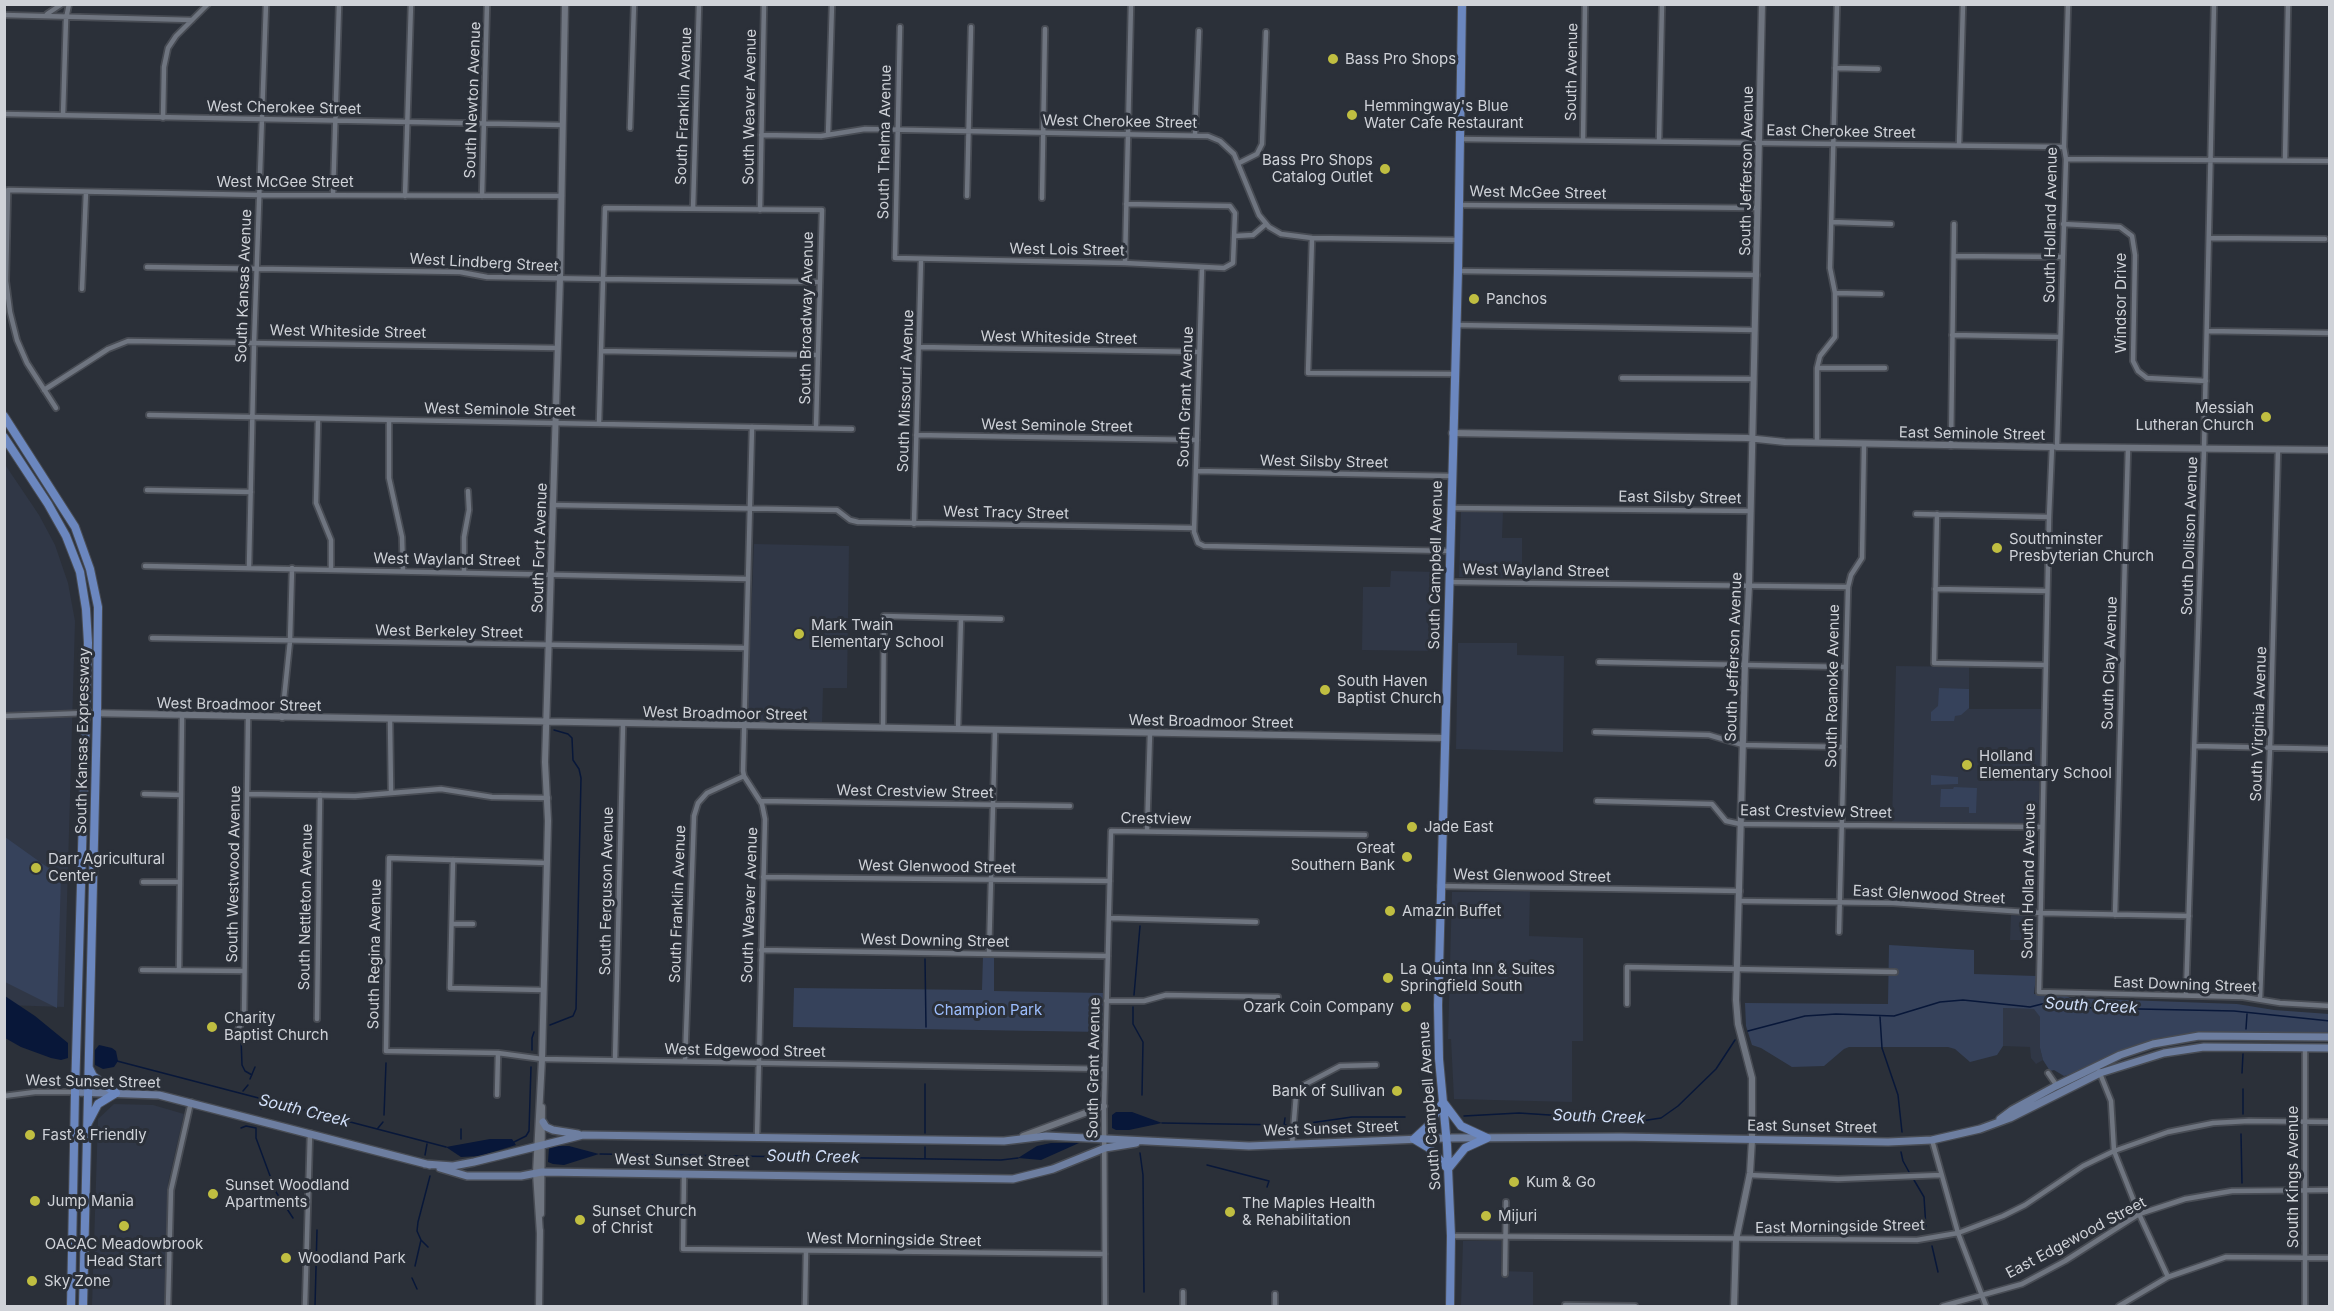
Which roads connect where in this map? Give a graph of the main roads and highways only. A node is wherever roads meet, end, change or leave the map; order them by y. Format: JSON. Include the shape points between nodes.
{"nodes":[{"id":1,"x":1462,"y":4,"type":"edge"},
{"id":2,"x":4,"y":416,"type":"edge"},
{"id":3,"x":4,"y":436,"type":"edge"},
{"id":4,"x":2330,"y":1037,"type":"edge"},
{"id":5,"x":2330,"y":1048,"type":"edge"},
{"id":6,"x":87,"y":1064,"type":"junction"},
{"id":7,"x":2098,"y":1070,"type":"junction"},
{"id":8,"x":75,"y":1092,"type":"junction"},
{"id":9,"x":87,"y":1092,"type":"junction"},
{"id":10,"x":116,"y":1093,"type":"junction"},
{"id":11,"x":1443,"y":1102,"type":"junction"},
{"id":12,"x":1999,"y":1121,"type":"junction"},
{"id":13,"x":543,"y":1122,"type":"road end"},
{"id":14,"x":86,"y":1127,"type":"junction"},
{"id":15,"x":583,"y":1135,"type":"junction"},
{"id":16,"x":1621,"y":1137,"type":"joint"},
{"id":17,"x":1446,"y":1138,"type":"junction"},
{"id":18,"x":1487,"y":1138,"type":"junction"},
{"id":19,"x":1414,"y":1139,"type":"junction"},
{"id":20,"x":1150,"y":1141,"type":"junction"},
{"id":21,"x":425,"y":1164,"type":"junction"},
{"id":22,"x":1448,"y":1169,"type":"junction"},
{"id":23,"x":71,"y":1306,"type":"edge"},
{"id":24,"x":83,"y":1306,"type":"edge"},
{"id":25,"x":1450,"y":1306,"type":"edge"}],
"edges":[{"from":1,"to":11,"type":"main road","name":"South Campbell Avenue","via":[[1440,886],[1438,1005]]},
{"from":2,"to":6,"type":"main road","name":"South Kansas Expressway","via":[[64,507],[84,548],[98,607]]},
{"from":3,"to":8,"type":"main road","name":"South Kansas Expressway","via":[[58,520],[80,572],[86,609]]},
{"from":4,"to":7,"type":"main road","name":"East Sunset Street","via":[[2199,1036],[2120,1055]]},
{"from":5,"to":7,"type":"main road","name":"East Sunset Street","via":[[2204,1047]]},
{"from":6,"to":9,"type":"main road","name":"South Kansas Expressway"},
{"from":6,"to":10,"type":"main road","via":[[93,1076]]},
{"from":7,"to":12,"type":"main road","name":"East Sunset Street","via":[[2061,1093]]},
{"from":7,"to":12,"type":"main road","name":"East Sunset Street","via":[[2056,1086]]},
{"from":8,"to":9,"type":"main road","name":"West Sunset Street"},
{"from":8,"to":23,"type":"main road","name":"South Kansas Expressway"},
{"from":9,"to":10,"type":"main road","name":"West Sunset Street"},
{"from":9,"to":14,"type":"main road","name":"South Kansas Expressway"},
{"from":10,"to":14,"type":"main road","via":[[98,1104]]},
{"from":10,"to":21,"type":"main road","name":"West Sunset Street","via":[[159,1095],[191,1102]]},
{"from":11,"to":17,"type":"main road","name":"South Campbell Avenue"},
{"from":11,"to":18,"type":"main road","via":[[1461,1126]]},
{"from":11,"to":19,"type":"main road"},
{"from":12,"to":16,"type":"main road","name":"East Sunset Street","via":[[1932,1140],[1888,1142]]},
{"from":13,"to":15,"type":"main road","via":[[553,1130]]},
{"from":14,"to":24,"type":"main road","name":"South Kansas Expressway"},
{"from":15,"to":20,"type":"main road","name":"West Sunset Street","via":[[1004,1141],[1046,1136]]},
{"from":15,"to":21,"type":"main road","name":"West Sunset Street","via":[[453,1166]]},
{"from":16,"to":18,"type":"main road","name":"West Sunset Street"},
{"from":17,"to":18,"type":"main road","name":"West Sunset Street"},
{"from":17,"to":19,"type":"main road","name":"West Sunset Street"},
{"from":17,"to":22,"type":"main road","name":"South Campbell Avenue"},
{"from":18,"to":22,"type":"main road","via":[[1459,1152]]},
{"from":19,"to":20,"type":"main road","name":"West Sunset Street","via":[[1249,1146]]},
{"from":19,"to":22,"type":"main road","via":[[1429,1148]]},
{"from":20,"to":21,"type":"main road","name":"West Sunset Street","via":[[1105,1148],[1053,1169],[1013,1179],[539,1173],[467,1176]]},
{"from":22,"to":25,"type":"main road","name":"South Campbell Avenue"}]}
